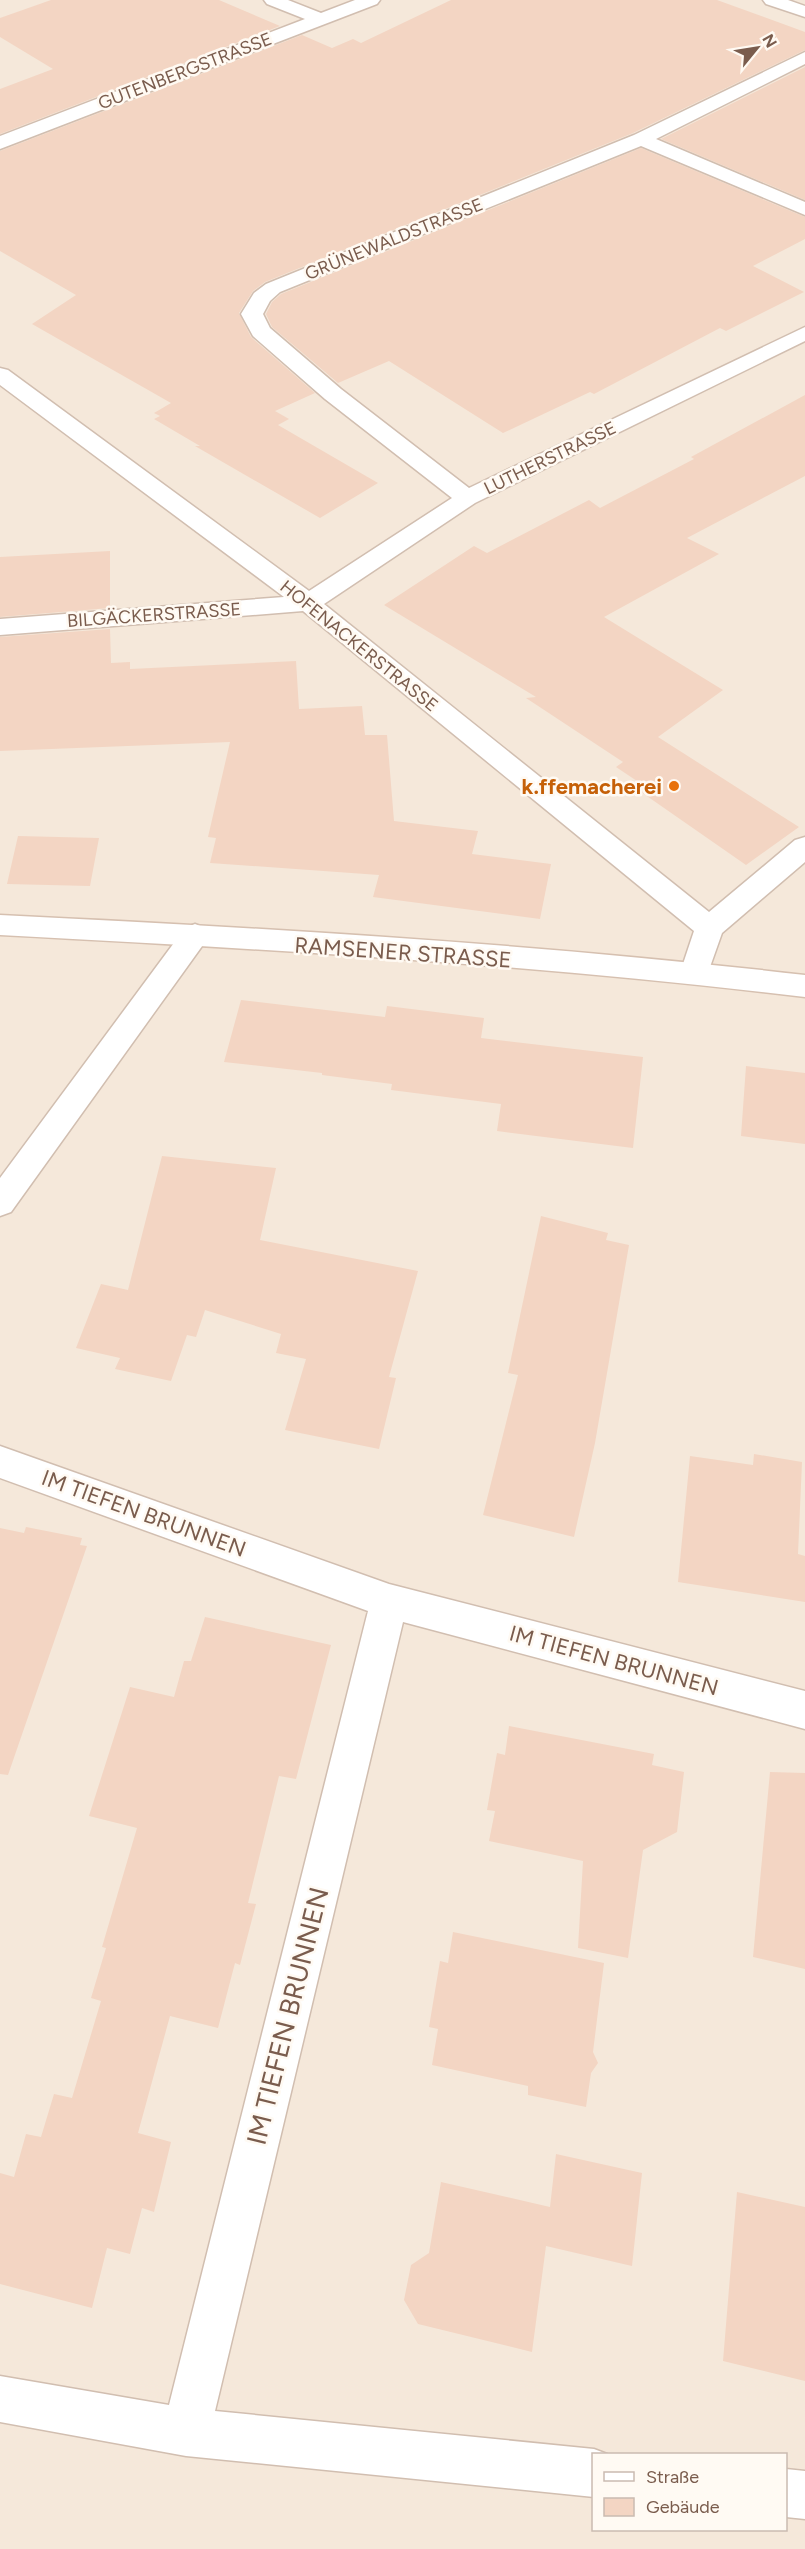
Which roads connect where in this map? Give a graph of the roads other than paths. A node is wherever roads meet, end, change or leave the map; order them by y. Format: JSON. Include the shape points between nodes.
{"nodes":[{"id":1,"x":273,"y":0,"type":"edge"},
{"id":2,"x":371,"y":0,"type":"edge"},
{"id":3,"x":772,"y":0,"type":"edge"},
{"id":4,"x":805,"y":12,"type":"edge"},
{"id":5,"x":319,"y":19,"type":"junction"},
{"id":6,"x":805,"y":57,"type":"edge"},
{"id":7,"x":641,"y":139,"type":"junction"},
{"id":8,"x":0,"y":143,"type":"edge"},
{"id":9,"x":805,"y":210,"type":"edge"},
{"id":10,"x":805,"y":333,"type":"edge"},
{"id":11,"x":0,"y":375,"type":"edge"},
{"id":12,"x":467,"y":498,"type":"junction"},
{"id":13,"x":308,"y":603,"type":"junction"},
{"id":14,"x":0,"y":627,"type":"edge"},
{"id":15,"x":805,"y":848,"type":"edge"},
{"id":16,"x":0,"y":925,"type":"edge"},
{"id":17,"x":709,"y":928,"type":"junction"},
{"id":18,"x":195,"y":935,"type":"junction"},
{"id":19,"x":695,"y":973,"type":"junction"},
{"id":20,"x":805,"y":986,"type":"edge"},
{"id":21,"x":0,"y":1203,"type":"edge"},
{"id":22,"x":0,"y":1462,"type":"edge"},
{"id":23,"x":389,"y":1601,"type":"junction"},
{"id":24,"x":805,"y":1710,"type":"edge"},
{"id":25,"x":0,"y":2399,"type":"edge"},
{"id":26,"x":186,"y":2432,"type":"junction"},
{"id":27,"x":592,"y":2473,"type":"edge"},
{"id":28,"x":787,"y":2493,"type":"edge"},
{"id":29,"x":805,"y":2494,"type":"edge"}],
"edges":[{"from":1,"to":5,"type":"street"},
{"from":2,"to":5,"type":"street","name":"GUTENBERGSTRASSE"},
{"from":3,"to":4,"type":"street"},
{"from":5,"to":8,"type":"street","name":"GUTENBERGSTRASSE"},
{"from":6,"to":7,"type":"street","name":"GRÜNEWALDSTRASSE"},
{"from":7,"to":9,"type":"street"},
{"from":7,"to":12,"type":"street","name":"GRÜNEWALDSTRASSE","via":[[273,288],[261,297],[252,314],[261,332],[333,394]]},
{"from":10,"to":12,"type":"street","name":"LUTHERSTRASSE"},
{"from":11,"to":13,"type":"street","name":"HOFENACKERSTRASSE"},
{"from":12,"to":13,"type":"street","name":"LUTHERSTRASSE"},
{"from":13,"to":14,"type":"street","name":"BILGÄCKERSTRASSE"},
{"from":13,"to":17,"type":"street","name":"HOFENACKERSTRASSE"},
{"from":15,"to":17,"type":"street"},
{"from":16,"to":18,"type":"street","name":"RAMSENER STRASSE"},
{"from":17,"to":19,"type":"street"},
{"from":18,"to":19,"type":"street","name":"RAMSENER STRASSE"},
{"from":18,"to":21,"type":"street"},
{"from":19,"to":20,"type":"street","name":"RAMSENER STRASSE"},
{"from":22,"to":23,"type":"street","name":"IM TIEFEN BRUNNEN"},
{"from":23,"to":24,"type":"street","name":"IM TIEFEN BRUNNEN"},
{"from":23,"to":26,"type":"street","name":"IM TIEFEN BRUNNEN"},
{"from":25,"to":26,"type":"street"},
{"from":26,"to":27,"type":"street"},
{"from":28,"to":29,"type":"street"}]}
